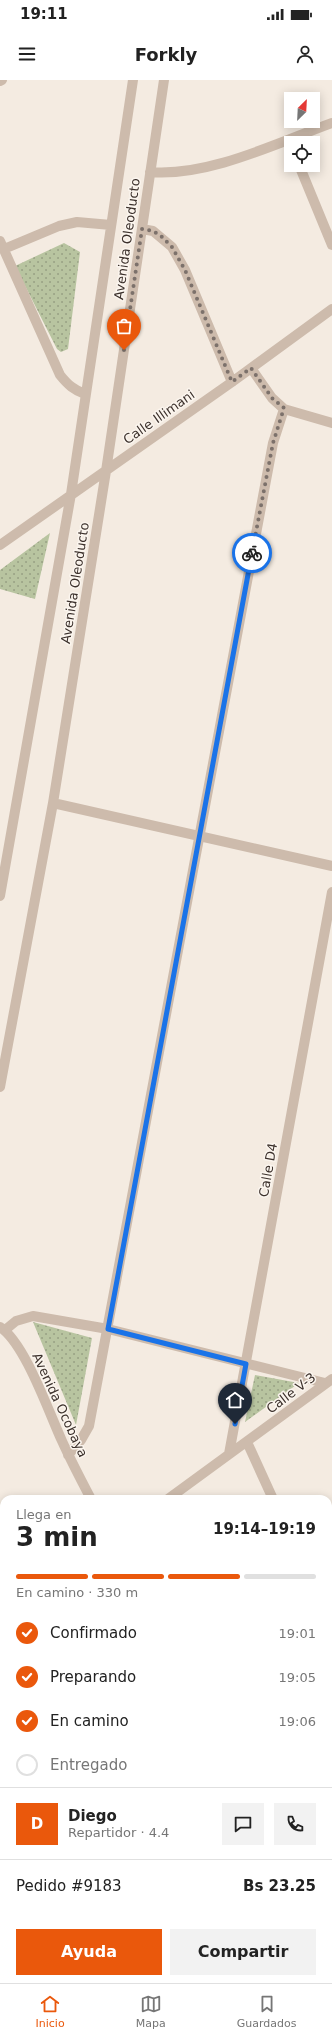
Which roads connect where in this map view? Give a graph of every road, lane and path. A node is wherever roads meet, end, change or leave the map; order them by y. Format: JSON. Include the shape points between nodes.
{"nodes":[{"id":1,"x":133,"y":80,"type":"edge"},
{"id":2,"x":164,"y":80,"type":"edge"},
{"id":3,"x":332,"y":123,"type":"edge"},
{"id":4,"x":304,"y":136,"type":"edge"},
{"id":5,"x":284,"y":144,"type":"edge"},
{"id":6,"x":150,"y":172,"type":"junction"},
{"id":7,"x":302,"y":172,"type":"edge"},
{"id":8,"x":111,"y":225,"type":"junction"},
{"id":9,"x":142,"y":229,"type":"junction"},
{"id":10,"x":2,"y":245,"type":"edge"},
{"id":11,"x":332,"y":245,"type":"edge"},
{"id":12,"x":332,"y":309,"type":"edge"},
{"id":13,"x":251,"y":368,"type":"junction"},
{"id":14,"x":232,"y":382,"type":"junction"},
{"id":15,"x":86,"y":394,"type":"junction"},
{"id":16,"x":284,"y":408,"type":"junction"},
{"id":17,"x":332,"y":423,"type":"edge"},
{"id":18,"x":106,"y":471,"type":"junction"},
{"id":19,"x":71,"y":494,"type":"junction"},
{"id":20,"x":0,"y":545,"type":"edge"},
{"id":21,"x":53,"y":803,"type":"junction"},
{"id":22,"x":200,"y":836,"type":"junction"},
{"id":23,"x":332,"y":866,"type":"edge"},
{"id":24,"x":332,"y":892,"type":"edge"},
{"id":25,"x":0,"y":896,"type":"edge"},
{"id":26,"x":0,"y":1087,"type":"edge"},
{"id":27,"x":2,"y":1328,"type":"edge"},
{"id":28,"x":108,"y":1329,"type":"junction"},
{"id":29,"x":246,"y":1364,"type":"junction"},
{"id":30,"x":329,"y":1381,"type":"edge"},
{"id":31,"x":247,"y":1442,"type":"junction"},
{"id":32,"x":229,"y":1454,"type":"junction"},
{"id":33,"x":68,"y":1455,"type":"junction"},
{"id":34,"x":89,"y":1495,"type":"edge"},
{"id":35,"x":173,"y":1495,"type":"edge"},
{"id":36,"x":271,"y":1495,"type":"edge"}],
"edges":[{"from":1,"to":8,"type":"street","name":"Avenida Oleoducto"},
{"from":2,"to":6,"type":"street","name":"Avenida Oleoducto"},
{"from":3,"to":4,"type":"street"},
{"from":5,"to":6,"type":"street","via":[[194,170]]},
{"from":6,"to":9,"type":"street","name":"Avenida Oleoducto"},
{"from":7,"to":11,"type":"street"},
{"from":8,"to":10,"type":"street","via":[[77,222]]},
{"from":8,"to":15,"type":"street","name":"Avenida Oleoducto"},
{"from":9,"to":14,"type":"street","via":[[153,231],[172,247],[182,264]]},
{"from":9,"to":18,"type":"street","name":"Avenida Oleoducto"},
{"from":10,"to":15,"type":"street","via":[[60,375],[76,391]]},
{"from":12,"to":13,"type":"street","name":"Calle Illimani"},
{"from":13,"to":14,"type":"street","name":"Calle Illimani"},
{"from":13,"to":16,"type":"street","via":[[272,398]]},
{"from":14,"to":18,"type":"street","name":"Calle Illimani"},
{"from":15,"to":19,"type":"street","name":"Avenida Oleoducto"},
{"from":16,"to":17,"type":"street"},
{"from":16,"to":22,"type":"street","via":[[273,443]]},
{"from":18,"to":19,"type":"street","name":"Calle Illimani"},
{"from":18,"to":21,"type":"street","name":"Avenida Oleoducto"},
{"from":19,"to":20,"type":"street","name":"Calle Illimani"},
{"from":19,"to":25,"type":"street","name":"Avenida Oleoducto"},
{"from":21,"to":22,"type":"street"},
{"from":21,"to":26,"type":"street","name":"Avenida Oleoducto"},
{"from":22,"to":23,"type":"street"},
{"from":22,"to":28,"type":"street"},
{"from":24,"to":29,"type":"street","name":"Calle D4"},
{"from":27,"to":28,"type":"street","via":[[32,1316]]},
{"from":27,"to":33,"type":"street","name":"Avenida Ocobaya","via":[[23,1355]]},
{"from":28,"to":29,"type":"street"},
{"from":28,"to":33,"type":"street","via":[[89,1426]]},
{"from":29,"to":30,"type":"street"},
{"from":29,"to":32,"type":"street","name":"Calle D4"},
{"from":30,"to":31,"type":"street","name":"Calle V-3"},
{"from":31,"to":32,"type":"street","name":"Calle V-3"},
{"from":31,"to":36,"type":"street"},
{"from":32,"to":35,"type":"street","name":"Calle V-3"},
{"from":33,"to":34,"type":"street","name":"Avenida Ocobaya"}]}
